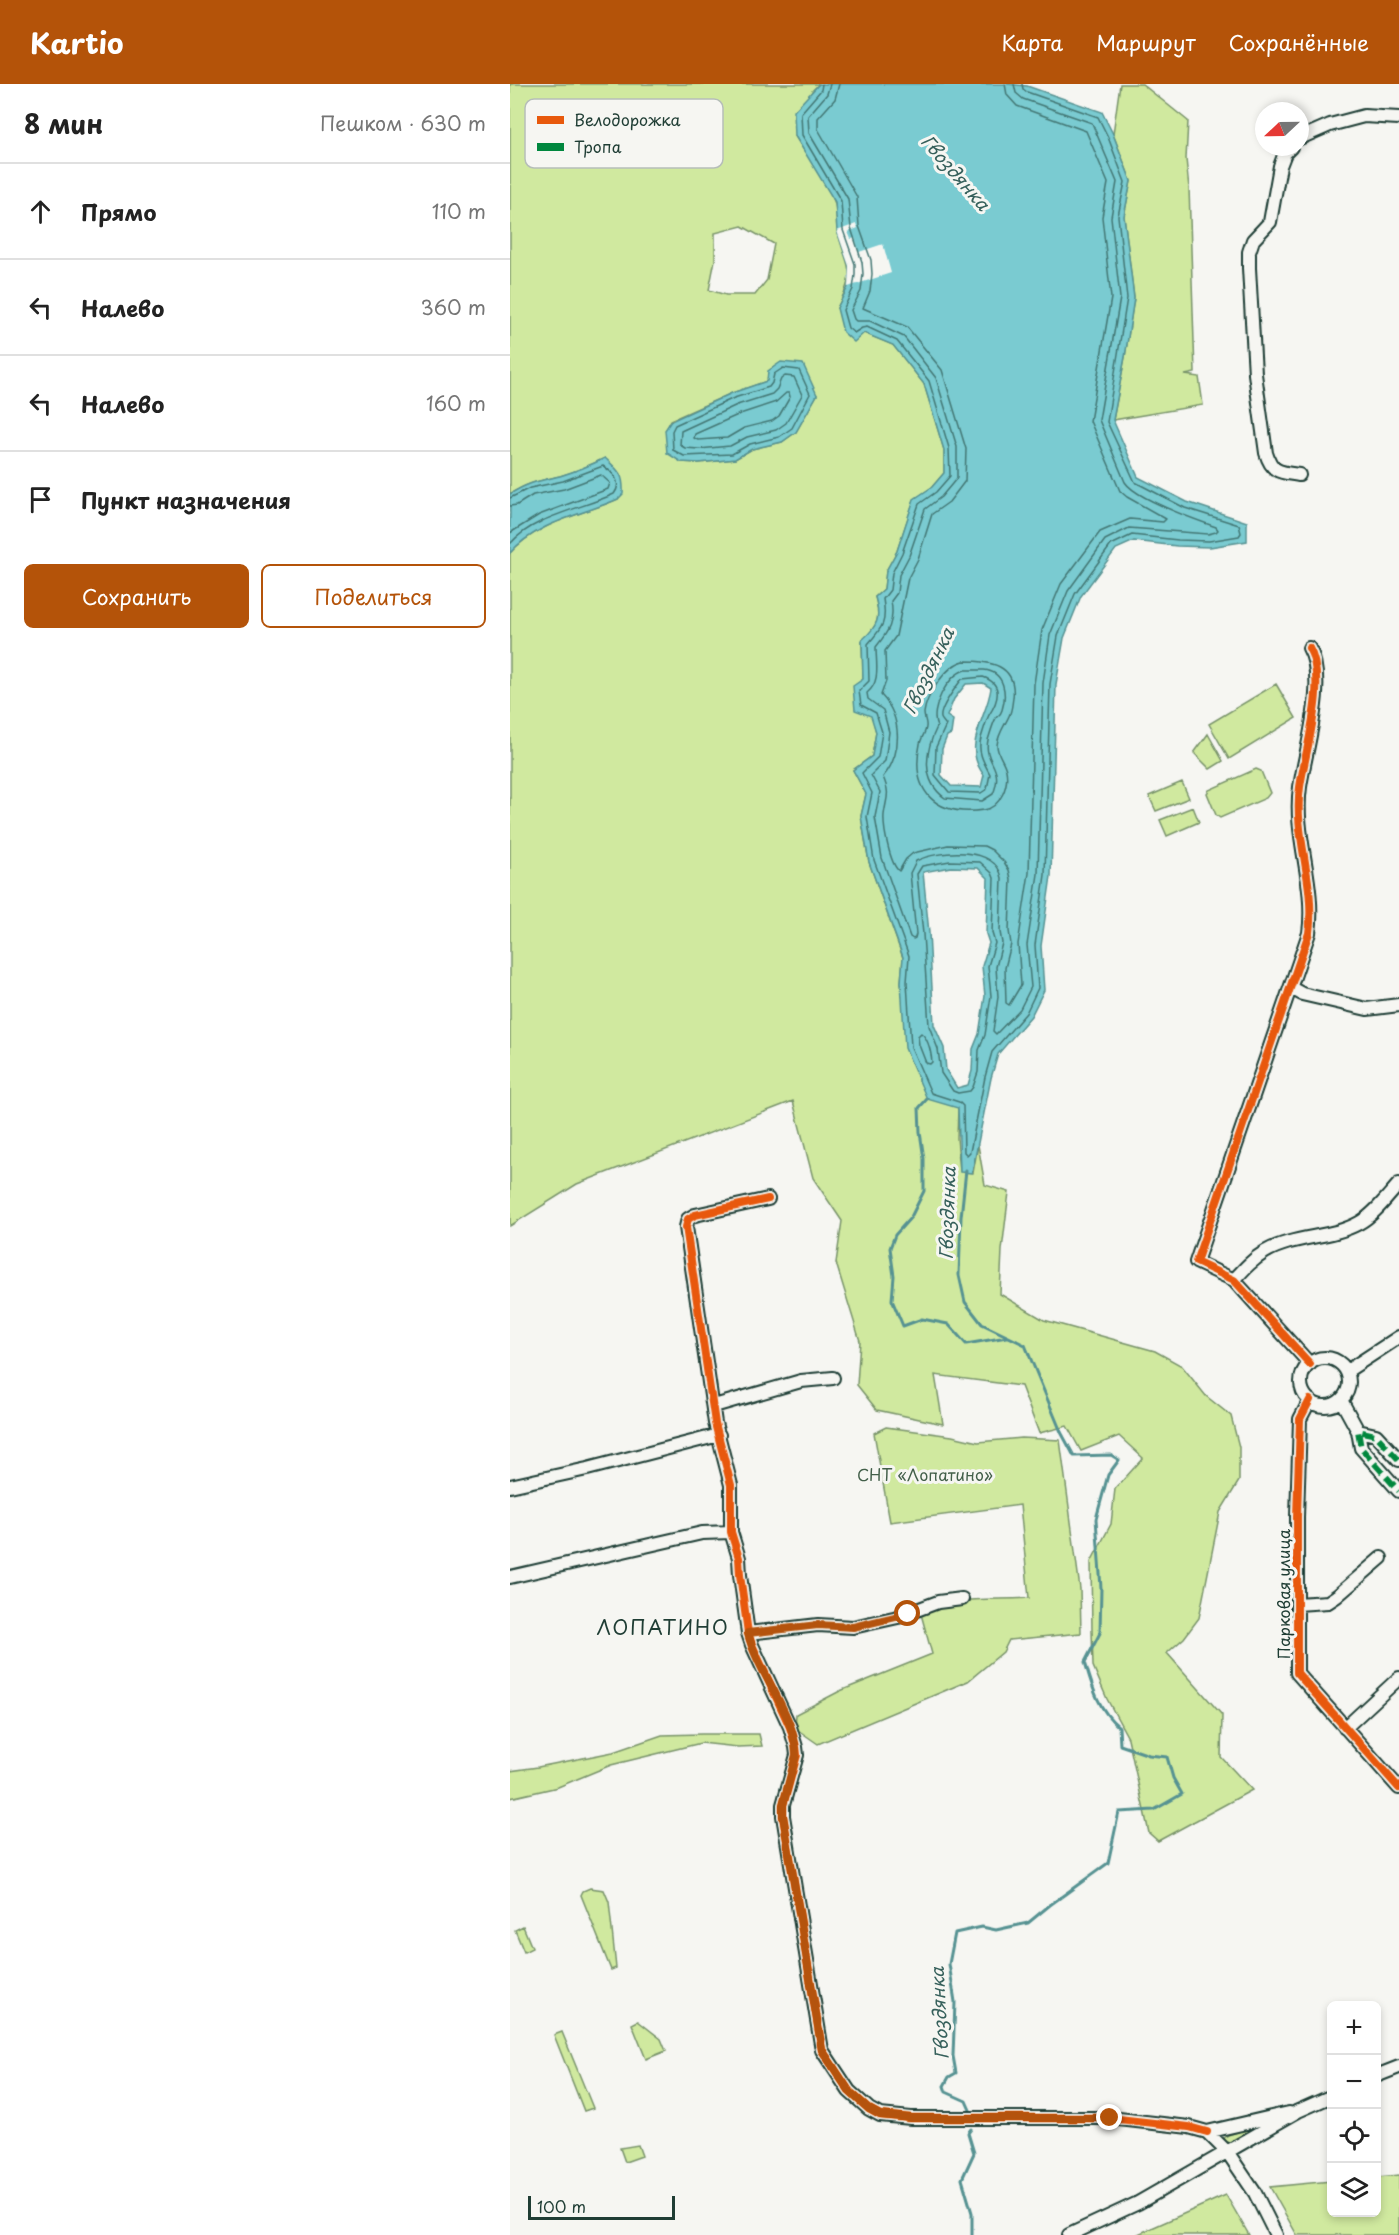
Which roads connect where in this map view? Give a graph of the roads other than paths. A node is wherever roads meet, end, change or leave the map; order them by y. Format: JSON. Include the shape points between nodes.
{"nodes":[{"id":1,"x":1399,"y":118,"type":"edge"},
{"id":2,"x":1309,"y":134,"type":"edge"},
{"id":3,"x":1284,"y":156,"type":"edge"},
{"id":4,"x":1299,"y":475,"type":"dead end"},
{"id":5,"x":1309,"y":648,"type":"dead end"},
{"id":6,"x":1291,"y":988,"type":"junction"},
{"id":7,"x":1399,"y":1005,"type":"edge"},
{"id":8,"x":1399,"y":1184,"type":"edge"},
{"id":9,"x":768,"y":1198,"type":"dead end"},
{"id":10,"x":1234,"y":1280,"type":"junction"},
{"id":11,"x":1399,"y":1338,"type":"edge"},
{"id":12,"x":1310,"y":1364,"type":"junction"},
{"id":13,"x":1347,"y":1371,"type":"junction"},
{"id":14,"x":834,"y":1378,"type":"dead end"},
{"id":15,"x":1310,"y":1400,"type":"junction"},
{"id":16,"x":1341,"y":1400,"type":"junction"},
{"id":17,"x":714,"y":1406,"type":"junction"},
{"id":18,"x":1358,"y":1431,"type":"junction"},
{"id":19,"x":719,"y":1435,"type":"junction"},
{"id":20,"x":1399,"y":1460,"type":"edge"},
{"id":21,"x":510,"y":1486,"type":"edge"},
{"id":22,"x":1399,"y":1491,"type":"edge"},
{"id":23,"x":731,"y":1532,"type":"junction"},
{"id":24,"x":1381,"y":1558,"type":"dead end"},
{"id":25,"x":510,"y":1576,"type":"edge"},
{"id":26,"x":962,"y":1599,"type":"dead end"},
{"id":27,"x":1298,"y":1604,"type":"junction"},
{"id":28,"x":748,"y":1633,"type":"junction"},
{"id":29,"x":1399,"y":1678,"type":"edge"},
{"id":30,"x":1345,"y":1728,"type":"junction"},
{"id":31,"x":1399,"y":1788,"type":"edge"},
{"id":32,"x":1399,"y":2067,"type":"edge"},
{"id":33,"x":1381,"y":2074,"type":"edge"},
{"id":34,"x":1327,"y":2098,"type":"edge"},
{"id":35,"x":1298,"y":2111,"type":"junction"},
{"id":36,"x":1207,"y":2132,"type":"junction"},
{"id":37,"x":1228,"y":2153,"type":"junction"},
{"id":38,"x":1069,"y":2235,"type":"edge"},
{"id":39,"x":1276,"y":2235,"type":"edge"}],
"edges":[{"from":1,"to":2,"type":"street","via":[[1364,116]]},
{"from":3,"to":4,"type":"street","via":[[1270,222],[1253,240],[1249,268],[1255,374],[1268,462],[1275,471]]},
{"from":5,"to":6,"type":"street","via":[[1314,656],[1316,688],[1299,789],[1299,812],[1311,918],[1309,936]]},
{"from":6,"to":7,"type":"street","via":[[1367,1010]]},
{"from":6,"to":10,"type":"street","via":[[1196,1262]]},
{"from":8,"to":10,"type":"street","via":[[1360,1222],[1266,1251]]},
{"from":9,"to":17,"type":"street","via":[[688,1219],[686,1227]]},
{"from":10,"to":12,"type":"street"},
{"from":11,"to":13,"type":"street"},
{"from":12,"to":13,"type":"street","via":[[1322,1358],[1332,1359]]},
{"from":12,"to":15,"type":"street","via":[[1301,1387]]},
{"from":13,"to":16,"type":"street","via":[[1349,1388]]},
{"from":14,"to":17,"type":"street","via":[[801,1381]]},
{"from":15,"to":16,"type":"street","via":[[1323,1406]]},
{"from":15,"to":27,"type":"street","name":"Парковая улица","via":[[1300,1419]]},
{"from":16,"to":18,"type":"street"},
{"from":17,"to":19,"type":"street"},
{"from":18,"to":20,"type":"street","via":[[1377,1435]]},
{"from":18,"to":22,"type":"street","via":[[1361,1448]]},
{"from":19,"to":21,"type":"street"},
{"from":19,"to":23,"type":"street","via":[[731,1485]]},
{"from":23,"to":25,"type":"street","via":[[702,1533]]},
{"from":23,"to":28,"type":"street","via":[[739,1558]]},
{"from":24,"to":27,"type":"street","via":[[1328,1602]]},
{"from":26,"to":28,"type":"street","via":[[938,1602],[898,1617],[853,1627],[818,1625]]},
{"from":27,"to":30,"type":"street","name":"Парковая улица","via":[[1297,1673]]},
{"from":28,"to":36,"type":"street","via":[[796,1747],[783,1816],[822,2050],[849,2091],[880,2115],[956,2119],[1110,2118]]},
{"from":29,"to":30,"type":"street"},
{"from":30,"to":31,"type":"street","name":"Парковая улица"},
{"from":32,"to":33,"type":"street"},
{"from":34,"to":35,"type":"street"},
{"from":35,"to":36,"type":"street"},
{"from":35,"to":37,"type":"street"},
{"from":36,"to":37,"type":"street"},
{"from":37,"to":38,"type":"street","via":[[1138,2203]]},
{"from":37,"to":39,"type":"street","via":[[1255,2193]]}]}
